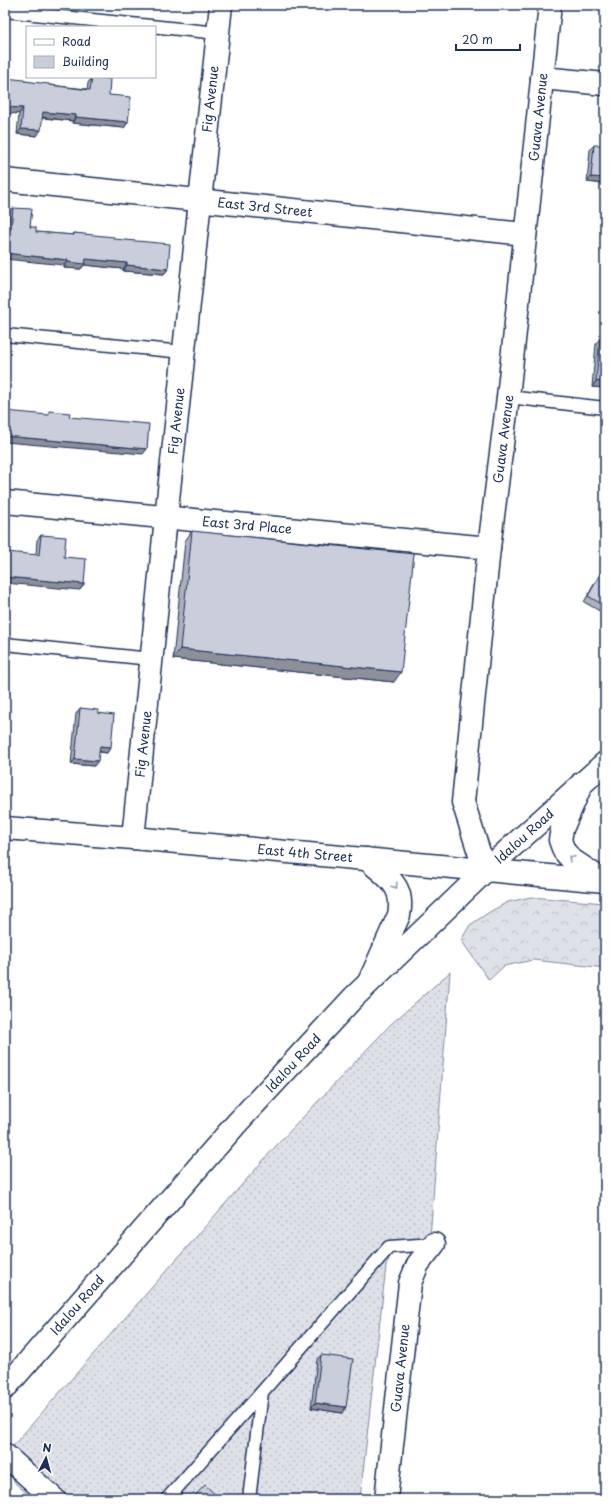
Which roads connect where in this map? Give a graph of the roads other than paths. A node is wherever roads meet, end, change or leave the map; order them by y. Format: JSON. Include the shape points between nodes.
{"nodes":[{"id":1,"x":221,"y":5,"type":"edge"},
{"id":2,"x":550,"y":5,"type":"edge"},
{"id":3,"x":5,"y":11,"type":"edge"},
{"id":4,"x":150,"y":26,"type":"edge"},
{"id":5,"x":156,"y":27,"type":"edge"},
{"id":6,"x":218,"y":33,"type":"junction"},
{"id":7,"x":542,"y":78,"type":"junction"},
{"id":8,"x":605,"y":84,"type":"edge"},
{"id":9,"x":5,"y":180,"type":"edge"},
{"id":10,"x":200,"y":200,"type":"junction"},
{"id":11,"x":526,"y":234,"type":"junction"},
{"id":12,"x":5,"y":335,"type":"edge"},
{"id":13,"x":183,"y":352,"type":"junction"},
{"id":14,"x":508,"y":397,"type":"junction"},
{"id":15,"x":605,"y":408,"type":"edge"},
{"id":16,"x":5,"y":502,"type":"edge"},
{"id":17,"x":166,"y":518,"type":"junction"},
{"id":18,"x":489,"y":548,"type":"junction"},
{"id":19,"x":5,"y":644,"type":"edge"},
{"id":20,"x":151,"y":659,"type":"junction"},
{"id":21,"x":605,"y":762,"type":"edge"},
{"id":22,"x":582,"y":784,"type":"junction"},
{"id":23,"x":5,"y":828,"type":"edge"},
{"id":24,"x":133,"y":838,"type":"junction"},
{"id":25,"x":367,"y":859,"type":"junction"},
{"id":26,"x":485,"y":871,"type":"junction"},
{"id":27,"x":604,"y":881,"type":"edge"},
{"id":28,"x":369,"y":982,"type":"junction"},
{"id":29,"x":434,"y":1244,"type":"joint"},
{"id":30,"x":5,"y":1388,"type":"edge"},
{"id":31,"x":262,"y":1392,"type":"junction"},
{"id":32,"x":5,"y":1455,"type":"edge"},
{"id":33,"x":54,"y":1499,"type":"edge"},
{"id":34,"x":167,"y":1499,"type":"edge"},
{"id":35,"x":249,"y":1499,"type":"edge"},
{"id":36,"x":386,"y":1499,"type":"edge"}],
"edges":[{"from":1,"to":6,"type":"street","name":"Fig Avenue"},
{"from":2,"to":7,"type":"street","name":"Guava Avenue"},
{"from":3,"to":4,"type":"lane"},
{"from":5,"to":6,"type":"lane"},
{"from":6,"to":10,"type":"street","name":"Fig Avenue"},
{"from":7,"to":8,"type":"street"},
{"from":7,"to":11,"type":"street","name":"Guava Avenue"},
{"from":9,"to":10,"type":"street","name":"East 3rd Street"},
{"from":10,"to":11,"type":"street","name":"East 3rd Street"},
{"from":10,"to":13,"type":"street","name":"Fig Avenue"},
{"from":11,"to":14,"type":"street","name":"Guava Avenue"},
{"from":12,"to":13,"type":"lane"},
{"from":13,"to":17,"type":"street","name":"Fig Avenue"},
{"from":14,"to":15,"type":"lane"},
{"from":14,"to":18,"type":"street","name":"Guava Avenue"},
{"from":16,"to":17,"type":"street","name":"East 3rd Place"},
{"from":17,"to":18,"type":"street","name":"East 3rd Place"},
{"from":17,"to":20,"type":"street","name":"Fig Avenue"},
{"from":18,"to":26,"type":"street","name":"Guava Avenue","via":[[463,802]]},
{"from":19,"to":20,"type":"lane"},
{"from":20,"to":24,"type":"street","name":"Fig Avenue"},
{"from":21,"to":22,"type":"street","name":"Idalou Road"},
{"from":22,"to":26,"type":"street","name":"Idalou Road"},
{"from":27,"to":22,"type":"street","one_way":true,"via":[[572,860],[560,840],[562,829]]},
{"from":23,"to":24,"type":"street","name":"East 4th Street"},
{"from":24,"to":25,"type":"street","name":"East 4th Street"},
{"from":25,"to":26,"type":"street","name":"East 4th Street"},
{"from":25,"to":28,"type":"street","one_way":true,"via":[[391,880],[398,890],[401,904],[399,915]]},
{"from":26,"to":27,"type":"street","name":"East 4th Street"},
{"from":26,"to":28,"type":"street","name":"Idalou Road"},
{"from":28,"to":30,"type":"street","name":"Idalou Road","via":[[238,1123]]},
{"from":29,"to":31,"type":"lane","via":[[388,1247]]},
{"from":29,"to":36,"type":"street","name":"Guava Avenue","via":[[418,1264],[410,1283]]},
{"from":31,"to":34,"type":"lane"},
{"from":31,"to":35,"type":"lane"},
{"from":32,"to":33,"type":"street"}]}
